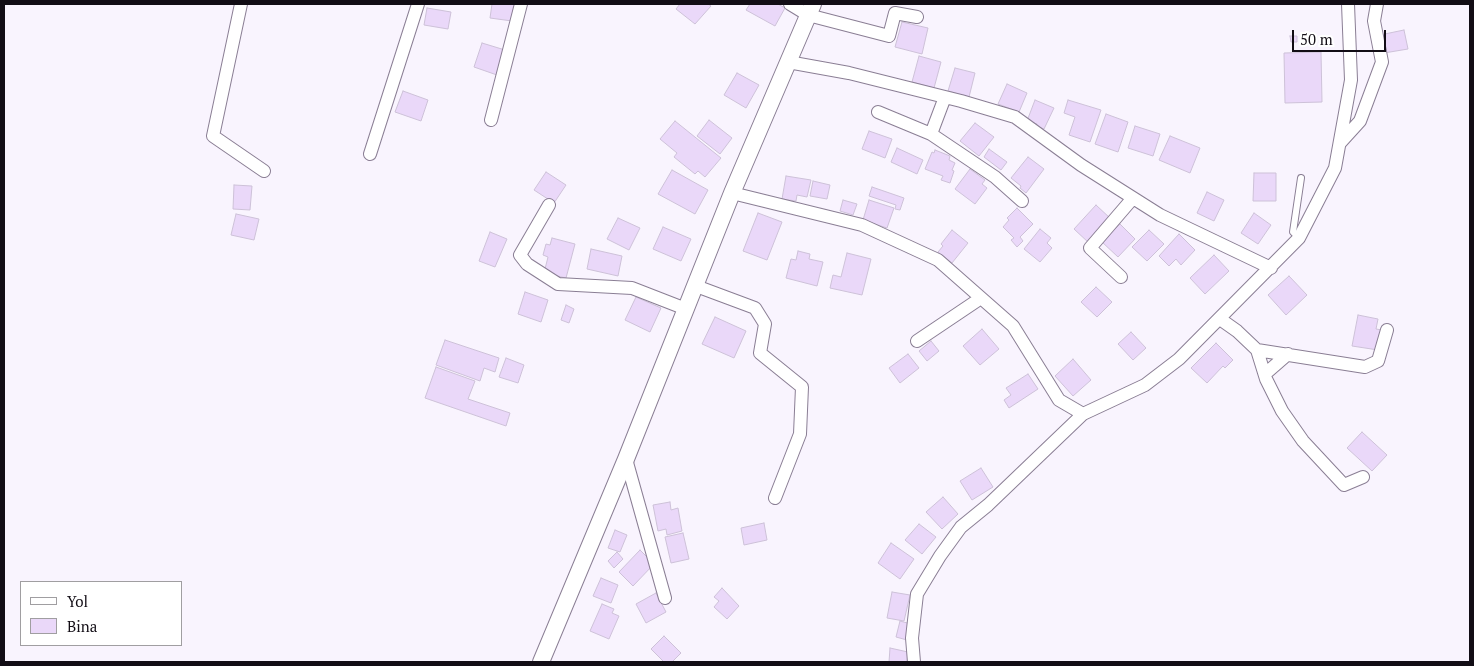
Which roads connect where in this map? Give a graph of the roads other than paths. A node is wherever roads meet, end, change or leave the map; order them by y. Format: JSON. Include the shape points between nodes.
{"nodes":[{"id":1,"x":241,"y":4,"type":"edge"},
{"id":2,"x":418,"y":4,"type":"edge"},
{"id":3,"x":521,"y":4,"type":"edge"},
{"id":4,"x":790,"y":4,"type":"edge"},
{"id":5,"x":1348,"y":4,"type":"edge"},
{"id":6,"x":1377,"y":4,"type":"edge"},
{"id":7,"x":811,"y":9,"type":"edge"},
{"id":8,"x":917,"y":17,"type":"dead end"},
{"id":9,"x":788,"y":62,"type":"junction"},
{"id":10,"x":945,"y":97,"type":"junction"},
{"id":11,"x":878,"y":112,"type":"dead end"},
{"id":12,"x":491,"y":120,"type":"dead end"},
{"id":13,"x":931,"y":134,"type":"junction"},
{"id":14,"x":1340,"y":143,"type":"junction"},
{"id":15,"x":370,"y":154,"type":"dead end"},
{"id":16,"x":264,"y":171,"type":"dead end"},
{"id":17,"x":1301,"y":178,"type":"dead end"},
{"id":18,"x":732,"y":193,"type":"junction"},
{"id":19,"x":1133,"y":198,"type":"junction"},
{"id":20,"x":1022,"y":201,"type":"dead end"},
{"id":21,"x":548,"y":205,"type":"dead end"},
{"id":22,"x":1299,"y":238,"type":"junction"},
{"id":23,"x":1271,"y":268,"type":"junction"},
{"id":24,"x":1121,"y":277,"type":"dead end"},
{"id":25,"x":696,"y":286,"type":"junction"},
{"id":26,"x":981,"y":298,"type":"junction"},
{"id":27,"x":686,"y":309,"type":"junction"},
{"id":28,"x":1220,"y":319,"type":"junction"},
{"id":29,"x":1387,"y":330,"type":"dead end"},
{"id":30,"x":917,"y":341,"type":"dead end"},
{"id":31,"x":1257,"y":350,"type":"junction"},
{"id":32,"x":1288,"y":354,"type":"junction"},
{"id":33,"x":1265,"y":374,"type":"junction"},
{"id":34,"x":1082,"y":414,"type":"junction"},
{"id":35,"x":626,"y":459,"type":"junction"},
{"id":36,"x":1363,"y":476,"type":"dead end"},
{"id":37,"x":775,"y":498,"type":"dead end"},
{"id":38,"x":666,"y":598,"type":"dead end"},
{"id":39,"x":541,"y":662,"type":"edge"},
{"id":40,"x":914,"y":662,"type":"edge"}],
"edges":[{"from":1,"to":16,"type":"street","via":[[212,136]]},
{"from":2,"to":15,"type":"street"},
{"from":3,"to":12,"type":"street"},
{"from":4,"to":7,"type":"street"},
{"from":5,"to":14,"type":"street","via":[[1351,80]]},
{"from":6,"to":14,"type":"street","via":[[1374,21],[1382,62],[1360,121]]},
{"from":7,"to":8,"type":"street","via":[[889,36],[895,12]]},
{"from":7,"to":9,"type":"street"},
{"from":9,"to":10,"type":"street","via":[[850,73]]},
{"from":9,"to":18,"type":"street"},
{"from":10,"to":13,"type":"street"},
{"from":10,"to":19,"type":"street","via":[[1015,118]]},
{"from":11,"to":13,"type":"street"},
{"from":13,"to":20,"type":"street","via":[[995,177]]},
{"from":14,"to":22,"type":"street","via":[[1335,168]]},
{"from":17,"to":22,"type":"lane","via":[[1293,232]]},
{"from":18,"to":25,"type":"street"},
{"from":18,"to":26,"type":"street","via":[[862,225],[938,260]]},
{"from":19,"to":23,"type":"street"},
{"from":19,"to":24,"type":"street","via":[[1090,248]]},
{"from":21,"to":27,"type":"street","via":[[520,256],[527,264],[558,284],[632,288]]},
{"from":22,"to":23,"type":"street"},
{"from":23,"to":28,"type":"street"},
{"from":25,"to":27,"type":"street"},
{"from":25,"to":37,"type":"street","via":[[755,308],[765,324],[760,353],[802,388],[800,434]]},
{"from":26,"to":30,"type":"street"},
{"from":26,"to":34,"type":"street","via":[[1013,326],[1059,400]]},
{"from":27,"to":35,"type":"street"},
{"from":28,"to":31,"type":"street"},
{"from":28,"to":34,"type":"street","via":[[1179,359],[1146,385]]},
{"from":29,"to":32,"type":"street","via":[[1378,361],[1366,367]]},
{"from":31,"to":32,"type":"street"},
{"from":31,"to":33,"type":"street"},
{"from":32,"to":33,"type":"street"},
{"from":33,"to":36,"type":"street","via":[[1282,410],[1303,441],[1344,485]]},
{"from":34,"to":40,"type":"street","via":[[961,527],[940,556],[917,594],[912,638]]},
{"from":35,"to":38,"type":"street"},
{"from":35,"to":39,"type":"street"}]}
